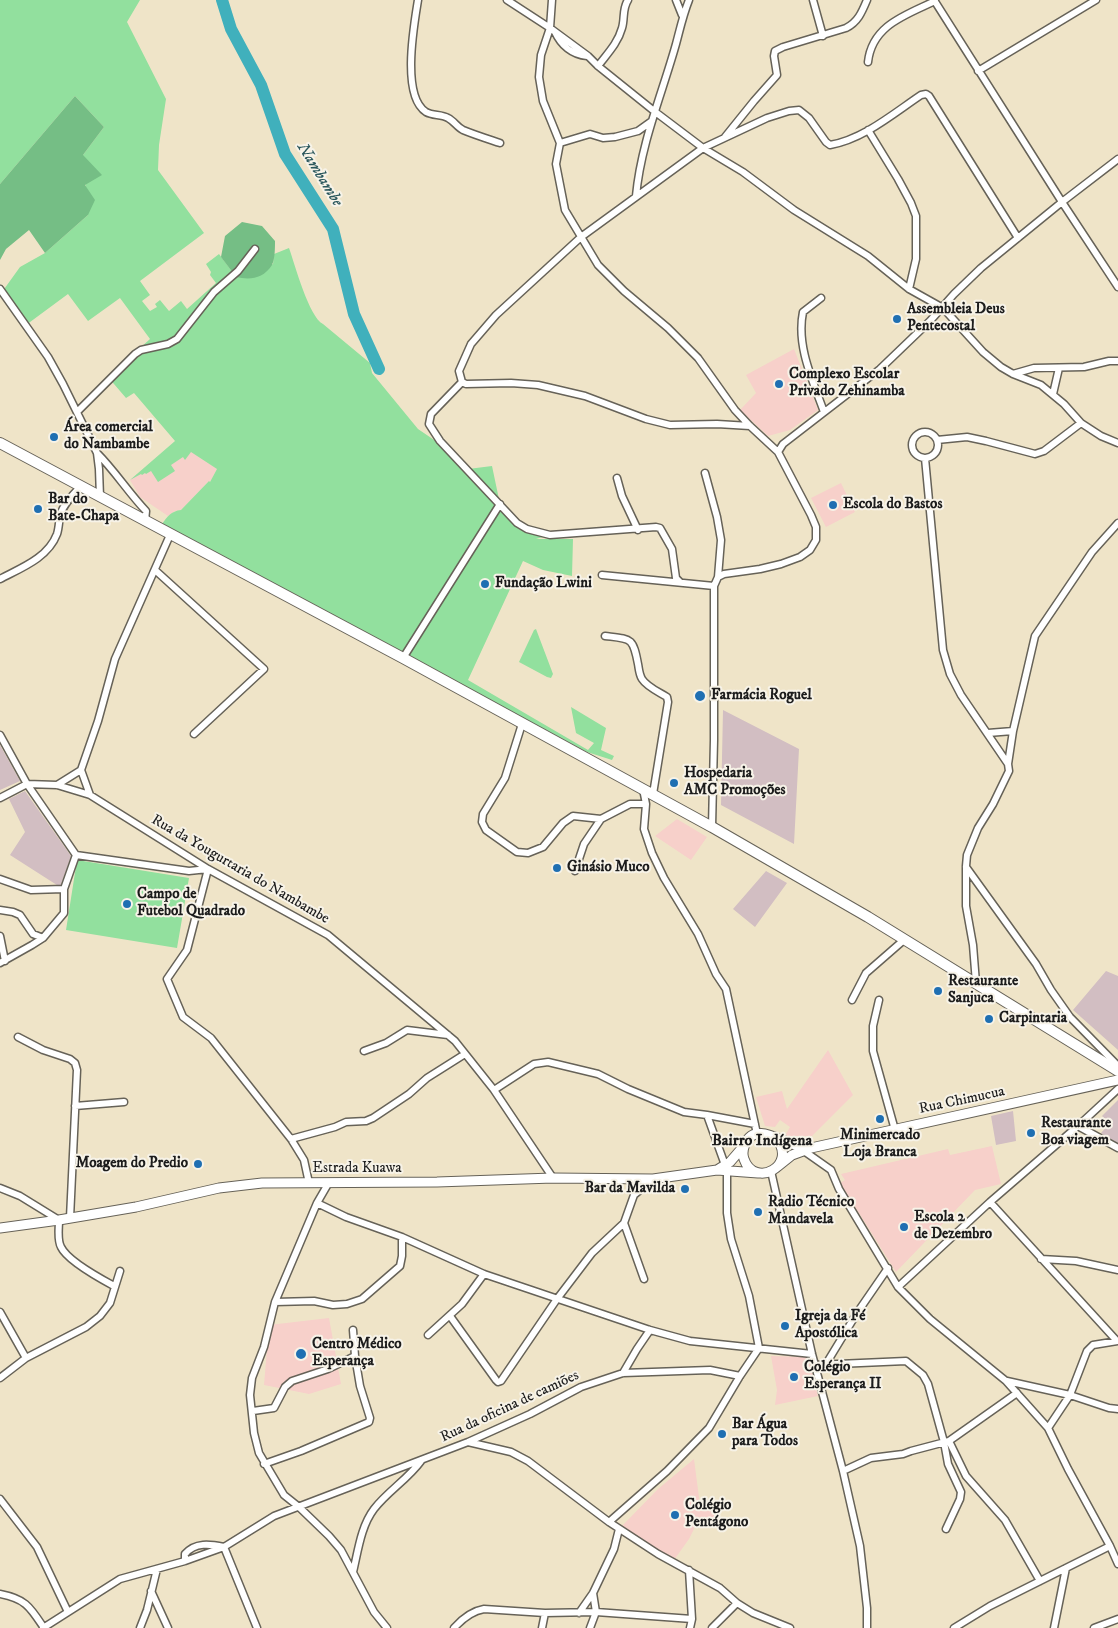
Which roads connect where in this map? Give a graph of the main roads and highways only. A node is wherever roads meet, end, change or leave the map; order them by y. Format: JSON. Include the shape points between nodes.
{"nodes":[{"id":1,"x":0,"y":443,"type":"edge"},
{"id":2,"x":1118,"y":1071,"type":"edge"}],
"edges":[{"from":1,"to":2,"type":"main road","via":[[712,827],[905,940]]}]}
